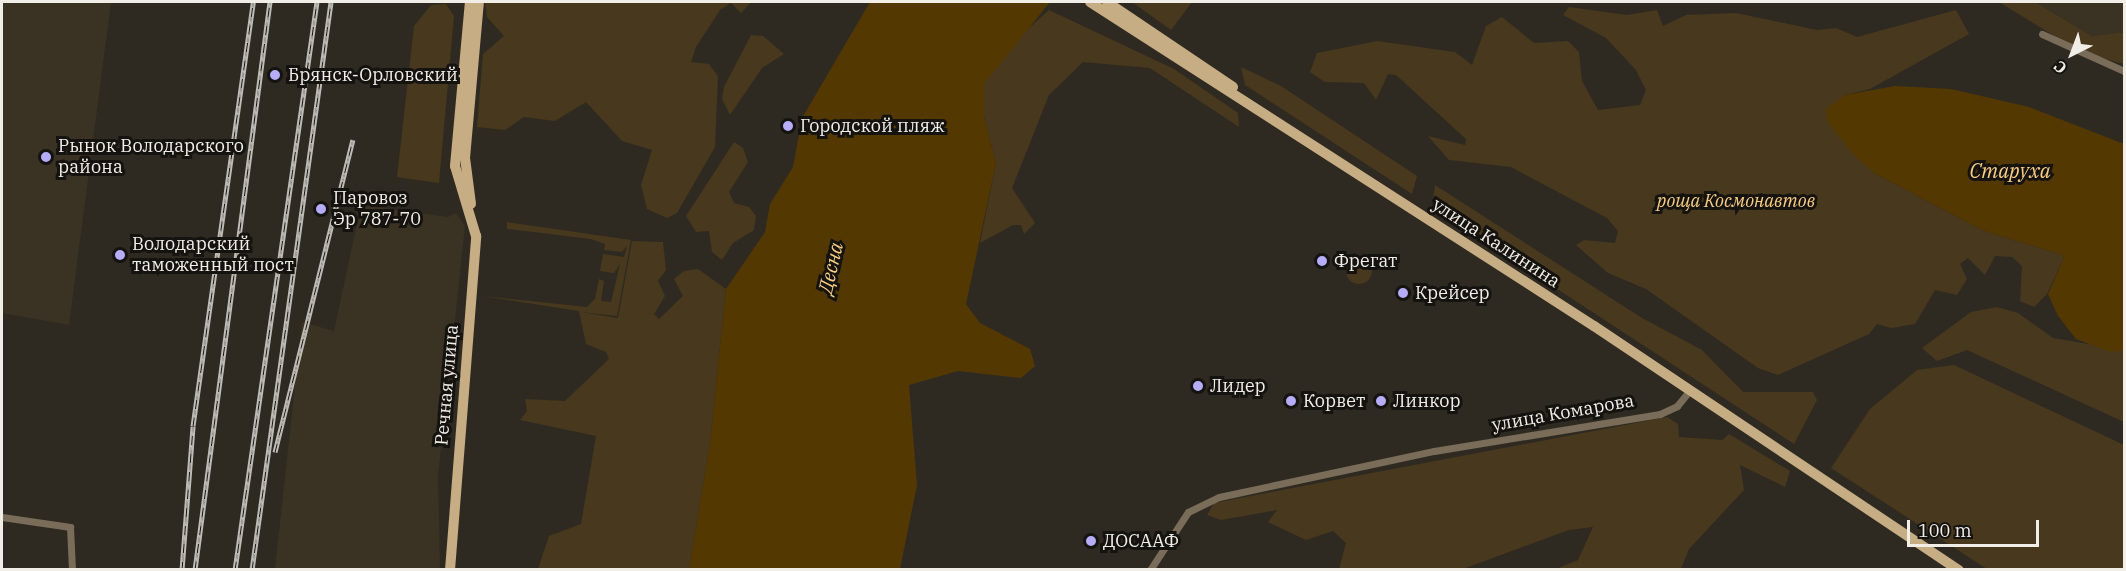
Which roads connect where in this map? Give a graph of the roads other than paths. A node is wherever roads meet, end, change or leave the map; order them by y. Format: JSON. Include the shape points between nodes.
{"nodes":[{"id":1,"x":470,"y":2,"type":"edge"},
{"id":2,"x":479,"y":2,"type":"edge"},
{"id":3,"x":1090,"y":2,"type":"edge"},
{"id":4,"x":1107,"y":2,"type":"edge"},
{"id":5,"x":2043,"y":34,"type":"dead end"},
{"id":6,"x":2124,"y":71,"type":"edge"},
{"id":7,"x":1213,"y":77,"type":"junction"},
{"id":8,"x":471,"y":204,"type":"junction"},
{"id":9,"x":1690,"y":390,"type":"junction"},
{"id":10,"x":2,"y":517,"type":"edge"},
{"id":11,"x":72,"y":570,"type":"edge"},
{"id":12,"x":450,"y":570,"type":"edge"},
{"id":13,"x":1150,"y":570,"type":"edge"},
{"id":14,"x":1959,"y":570,"type":"edge"}],
"edges":[{"from":1,"to":8,"type":"main road","name":"Речная улица","via":[[455,166]]},
{"from":2,"to":8,"type":"main road","name":"Речная улица","via":[[465,158]]},
{"from":3,"to":7,"type":"main road"},
{"from":4,"to":7,"type":"main road"},
{"from":5,"to":6,"type":"street"},
{"from":7,"to":9,"type":"main road","name":"улица Калинина"},
{"from":8,"to":12,"type":"main road","name":"Речная улица","via":[[475,248]]},
{"from":9,"to":13,"type":"street","name":"улица Комарова","via":[[1677,406],[1660,414],[1434,451],[1219,497],[1188,512]]},
{"from":9,"to":14,"type":"main road"},
{"from":10,"to":11,"type":"street","via":[[70,527]]}]}
